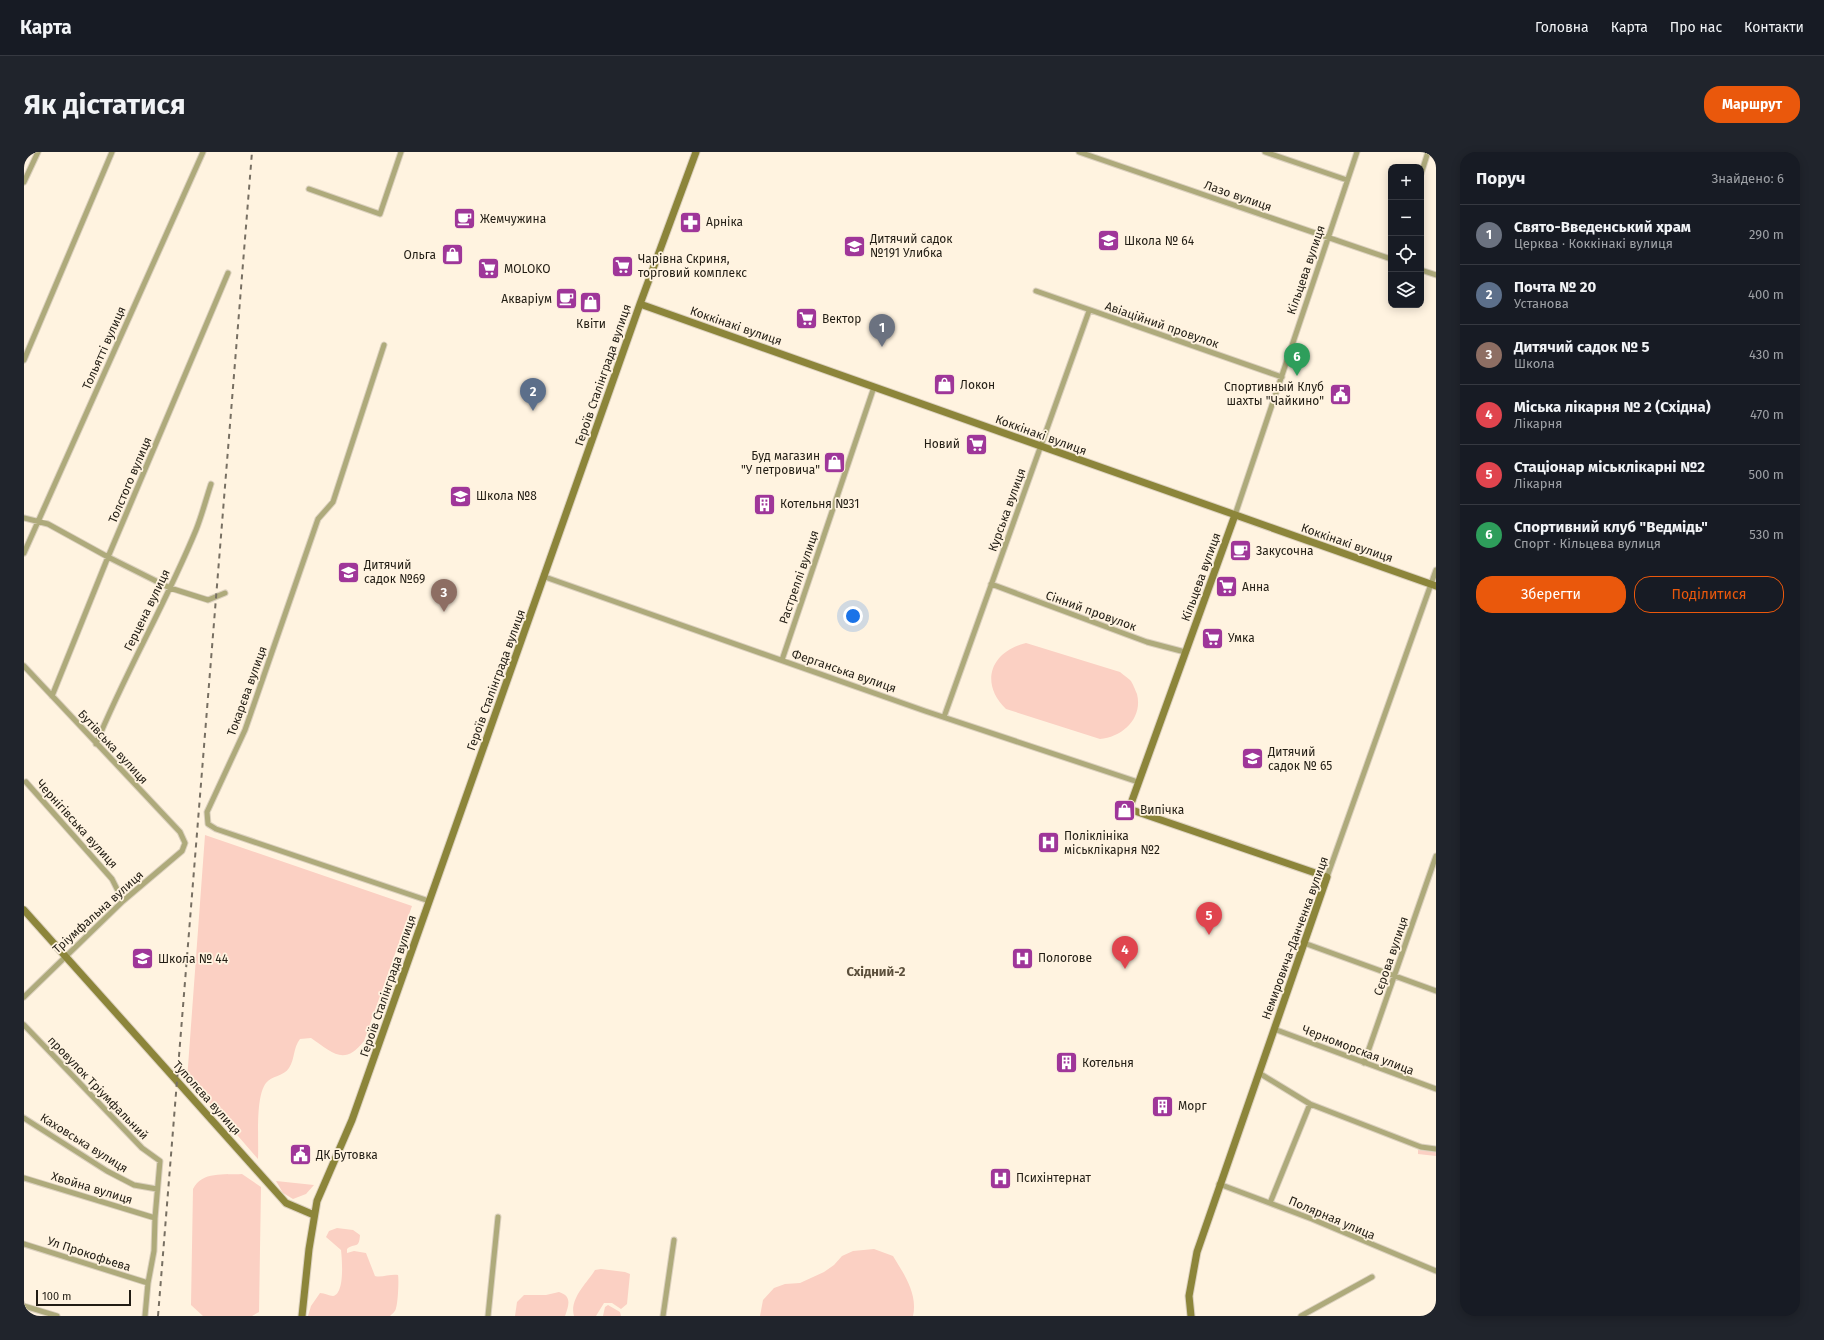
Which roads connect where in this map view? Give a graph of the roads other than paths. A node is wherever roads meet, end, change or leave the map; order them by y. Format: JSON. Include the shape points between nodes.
{"nodes":[{"id":1,"x":38,"y":152,"type":"edge"},
{"id":2,"x":112,"y":152,"type":"edge"},
{"id":3,"x":203,"y":152,"type":"edge"},
{"id":4,"x":401,"y":152,"type":"edge"},
{"id":5,"x":696,"y":152,"type":"edge"},
{"id":6,"x":1079,"y":152,"type":"edge"},
{"id":7,"x":1265,"y":152,"type":"edge"},
{"id":8,"x":1357,"y":152,"type":"edge"},
{"id":9,"x":1428,"y":152,"type":"edge"},
{"id":10,"x":1093,"y":154,"type":"edge"},
{"id":11,"x":1424,"y":165,"type":"edge"},
{"id":12,"x":1347,"y":180,"type":"junction"},
{"id":13,"x":24,"y":182,"type":"edge"},
{"id":14,"x":310,"y":189,"type":"dead end"},
{"id":15,"x":1329,"y":237,"type":"junction"},
{"id":16,"x":1388,"y":258,"type":"edge"},
{"id":17,"x":1424,"y":271,"type":"edge"},
{"id":18,"x":228,"y":273,"type":"dead end"},
{"id":19,"x":1436,"y":275,"type":"edge"},
{"id":20,"x":1036,"y":291,"type":"dead end"},
{"id":21,"x":640,"y":304,"type":"junction"},
{"id":22,"x":1089,"y":311,"type":"junction"},
{"id":23,"x":384,"y":345,"type":"dead end"},
{"id":24,"x":24,"y":360,"type":"edge"},
{"id":25,"x":1282,"y":376,"type":"junction"},
{"id":26,"x":874,"y":387,"type":"junction"},
{"id":27,"x":1041,"y":447,"type":"junction"},
{"id":28,"x":210,"y":484,"type":"dead end"},
{"id":29,"x":1235,"y":515,"type":"junction"},
{"id":30,"x":24,"y":518,"type":"edge"},
{"id":31,"x":37,"y":522,"type":"junction"},
{"id":32,"x":24,"y":553,"type":"edge"},
{"id":33,"x":108,"y":558,"type":"junction"},
{"id":34,"x":1436,"y":570,"type":"edge"},
{"id":35,"x":544,"y":577,"type":"junction"},
{"id":36,"x":991,"y":584,"type":"junction"},
{"id":37,"x":1434,"y":585,"type":"edge"},
{"id":38,"x":170,"y":588,"type":"junction"},
{"id":39,"x":225,"y":593,"type":"dead end"},
{"id":40,"x":1185,"y":652,"type":"junction"},
{"id":41,"x":782,"y":660,"type":"junction"},
{"id":42,"x":24,"y":666,"type":"edge"},
{"id":43,"x":52,"y":696,"type":"junction"},
{"id":44,"x":944,"y":717,"type":"junction"},
{"id":45,"x":96,"y":744,"type":"junction"},
{"id":46,"x":26,"y":782,"type":"dead end"},
{"id":47,"x":1138,"y":782,"type":"junction"},
{"id":48,"x":185,"y":843,"type":"joint"},
{"id":49,"x":1436,"y":856,"type":"edge"},
{"id":50,"x":1327,"y":877,"type":"junction"},
{"id":51,"x":123,"y":901,"type":"junction"},
{"id":52,"x":429,"y":901,"type":"junction"},
{"id":53,"x":24,"y":910,"type":"edge"},
{"id":54,"x":1304,"y":943,"type":"junction"},
{"id":55,"x":65,"y":955,"type":"junction"},
{"id":56,"x":1394,"y":976,"type":"junction"},
{"id":57,"x":1436,"y":991,"type":"edge"},
{"id":58,"x":24,"y":997,"type":"edge"},
{"id":59,"x":24,"y":1025,"type":"edge"},
{"id":60,"x":1274,"y":1030,"type":"junction"},
{"id":61,"x":1364,"y":1063,"type":"junction"},
{"id":62,"x":1259,"y":1073,"type":"junction"},
{"id":63,"x":1436,"y":1089,"type":"edge"},
{"id":64,"x":1310,"y":1104,"type":"junction"},
{"id":65,"x":24,"y":1118,"type":"edge"},
{"id":66,"x":1436,"y":1148,"type":"edge"},
{"id":67,"x":24,"y":1178,"type":"edge"},
{"id":68,"x":1219,"y":1184,"type":"junction"},
{"id":69,"x":157,"y":1189,"type":"junction"},
{"id":70,"x":1270,"y":1203,"type":"junction"},
{"id":71,"x":314,"y":1215,"type":"junction"},
{"id":72,"x":498,"y":1217,"type":"dead end"},
{"id":73,"x":155,"y":1218,"type":"junction"},
{"id":74,"x":674,"y":1240,"type":"dead end"},
{"id":75,"x":24,"y":1244,"type":"edge"},
{"id":76,"x":1436,"y":1271,"type":"edge"},
{"id":77,"x":1372,"y":1277,"type":"dead end"},
{"id":78,"x":148,"y":1283,"type":"junction"},
{"id":79,"x":24,"y":1306,"type":"edge"},
{"id":80,"x":57,"y":1316,"type":"edge"},
{"id":81,"x":145,"y":1316,"type":"edge"},
{"id":82,"x":302,"y":1316,"type":"edge"},
{"id":83,"x":488,"y":1316,"type":"edge"},
{"id":84,"x":663,"y":1316,"type":"edge"},
{"id":85,"x":1191,"y":1316,"type":"edge"},
{"id":86,"x":1301,"y":1316,"type":"edge"}],
"edges":[{"from":1,"to":13,"type":"street"},
{"from":2,"to":24,"type":"street"},
{"from":3,"to":31,"type":"street","name":"Тольятті вулиця"},
{"from":4,"to":14,"type":"street","via":[[380,214]]},
{"from":5,"to":21,"type":"street","name":"Героїв Сталінграда вулиця"},
{"from":6,"to":10,"type":"street","name":"Лазо вулиця"},
{"from":7,"to":12,"type":"street"},
{"from":8,"to":12,"type":"street","name":"Кільцева вулиця"},
{"from":9,"to":11,"type":"street"},
{"from":10,"to":15,"type":"street","name":"Лазо вулиця"},
{"from":12,"to":15,"type":"street","name":"Кільцева вулиця"},
{"from":15,"to":16,"type":"street","name":"Лазо вулиця"},
{"from":15,"to":25,"type":"street","name":"Кільцева вулиця"},
{"from":17,"to":19,"type":"street"},
{"from":18,"to":33,"type":"street","name":"Толстого вулиця"},
{"from":20,"to":22,"type":"street","name":"Авіаційний провулок"},
{"from":21,"to":26,"type":"street","name":"Коккінакі вулиця"},
{"from":21,"to":35,"type":"street","name":"Героїв Сталінграда вулиця"},
{"from":22,"to":25,"type":"street","name":"Авіаційний провулок"},
{"from":22,"to":27,"type":"street","name":"Курська вулиця"},
{"from":23,"to":52,"type":"street","name":"Токарєва вулиця","via":[[333,502],[318,519],[245,730],[207,812],[207,818],[208,824],[216,829]]},
{"from":25,"to":29,"type":"street","name":"Кільцева вулиця"},
{"from":26,"to":27,"type":"street","name":"Коккінакі вулиця"},
{"from":26,"to":41,"type":"street","name":"Растреллі вулиця"},
{"from":27,"to":29,"type":"street","name":"Коккінакі вулиця"},
{"from":27,"to":36,"type":"street","name":"Курська вулиця"},
{"from":28,"to":38,"type":"street","name":"Герцена вулиця","via":[[196,529]]},
{"from":29,"to":37,"type":"street","name":"Коккінакі вулиця"},
{"from":29,"to":40,"type":"street","name":"Кільцева вулиця"},
{"from":30,"to":31,"type":"street"},
{"from":31,"to":32,"type":"street","name":"Тольятті вулиця"},
{"from":31,"to":33,"type":"street","via":[[48,524]]},
{"from":33,"to":38,"type":"street"},
{"from":33,"to":43,"type":"street","name":"Толстого вулиця"},
{"from":34,"to":37,"type":"street","name":"Немировича-Данченка вулиця"},
{"from":35,"to":41,"type":"street","name":"Ферганська вулиця"},
{"from":35,"to":52,"type":"street","name":"Героїв Сталінграда вулиця"},
{"from":36,"to":40,"type":"street","name":"Сінний провулок","via":[[1147,642]]},
{"from":36,"to":44,"type":"street","name":"Курська вулиця"},
{"from":37,"to":50,"type":"street","name":"Немировича-Данченка вулиця"},
{"from":38,"to":39,"type":"street","via":[[208,600]]},
{"from":38,"to":45,"type":"street","name":"Герцена вулиця","via":[[117,694]]},
{"from":40,"to":47,"type":"street","name":"Кільцева вулиця"},
{"from":41,"to":44,"type":"street","name":"Ферганська вулиця"},
{"from":42,"to":43,"type":"street","name":"Бутівська вулиця"},
{"from":43,"to":45,"type":"street","name":"Бутівська вулиця"},
{"from":44,"to":47,"type":"street","name":"Ферганська вулиця"},
{"from":45,"to":48,"type":"street","name":"Бутівська вулиця","via":[[180,832]]},
{"from":46,"to":51,"type":"street","name":"Чернігівська вулиця","via":[[112,879]]},
{"from":47,"to":50,"type":"street","name":"Кільцева вулиця","via":[[1129,809]]},
{"from":48,"to":51,"type":"street","name":"Тріумфальна вулиця","via":[[182,851]]},
{"from":49,"to":56,"type":"street","name":"Сєрова вулиця"},
{"from":50,"to":54,"type":"street","name":"Немировича-Данченка вулиця"},
{"from":51,"to":55,"type":"street","name":"Тріумфальна вулиця"},
{"from":52,"to":71,"type":"street","name":"Героїв Сталінграда вулиця","via":[[352,1120],[317,1201]]},
{"from":53,"to":55,"type":"street","name":"Туполєва вулиця"},
{"from":54,"to":56,"type":"street"},
{"from":54,"to":60,"type":"street","name":"Немировича-Данченка вулиця"},
{"from":55,"to":58,"type":"street","name":"Тріумфальна вулиця"},
{"from":55,"to":71,"type":"street","name":"Туполєва вулиця","via":[[286,1202]]},
{"from":56,"to":57,"type":"street"},
{"from":56,"to":61,"type":"street","name":"Сєрова вулиця"},
{"from":59,"to":69,"type":"street","name":"провулок Тріумфальний","via":[[142,1148],[160,1160]]},
{"from":60,"to":61,"type":"street","name":"Черноморская улица"},
{"from":60,"to":62,"type":"street","name":"Немировича-Данченка вулиця"},
{"from":61,"to":63,"type":"street","name":"Черноморская улица"},
{"from":62,"to":64,"type":"street"},
{"from":62,"to":68,"type":"street","name":"Немировича-Данченка вулиця"},
{"from":64,"to":66,"type":"street","via":[[1421,1147]]},
{"from":64,"to":70,"type":"street"},
{"from":65,"to":69,"type":"street","name":"Каховська вулиця","via":[[107,1171],[134,1185]]},
{"from":67,"to":73,"type":"street","name":"Хвойна вулиця"},
{"from":68,"to":70,"type":"street","name":"Полярная улица"},
{"from":68,"to":85,"type":"street","name":"Немировича-Данченка вулиця","via":[[1197,1252],[1189,1296]]},
{"from":69,"to":73,"type":"street"},
{"from":70,"to":76,"type":"street","name":"Полярная улица"},
{"from":71,"to":82,"type":"street"},
{"from":72,"to":83,"type":"street"},
{"from":73,"to":78,"type":"street","via":[[154,1251]]},
{"from":74,"to":84,"type":"street"},
{"from":75,"to":78,"type":"street","name":"Ул Прокофьева"},
{"from":77,"to":86,"type":"street"},
{"from":78,"to":81,"type":"street"},
{"from":79,"to":80,"type":"street"}]}
